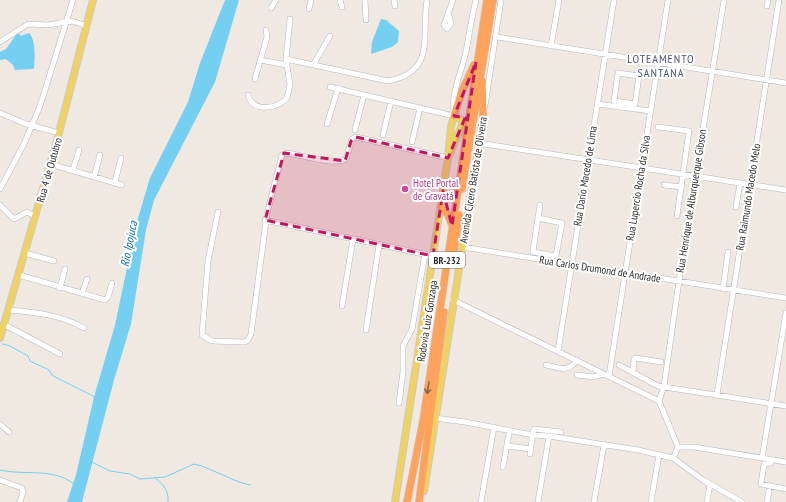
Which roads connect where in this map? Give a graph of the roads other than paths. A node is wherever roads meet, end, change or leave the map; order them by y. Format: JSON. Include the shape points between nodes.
{"nodes":[{"id":1,"x":73,"y":0,"type":"edge"},
{"id":2,"x":93,"y":0,"type":"edge"},
{"id":3,"x":276,"y":0,"type":"edge"},
{"id":4,"x":311,"y":0,"type":"edge"},
{"id":5,"x":340,"y":0,"type":"edge"},
{"id":6,"x":365,"y":0,"type":"edge"},
{"id":7,"x":394,"y":0,"type":"edge"},
{"id":8,"x":427,"y":0,"type":"edge"},
{"id":9,"x":453,"y":0,"type":"edge"},
{"id":10,"x":476,"y":0,"type":"edge"},
{"id":11,"x":487,"y":0,"type":"edge"},
{"id":12,"x":493,"y":0,"type":"edge"},
{"id":13,"x":502,"y":0,"type":"edge"},
{"id":14,"x":559,"y":0,"type":"edge"},
{"id":15,"x":614,"y":0,"type":"edge"},
{"id":16,"x":668,"y":0,"type":"edge"},
{"id":17,"x":724,"y":0,"type":"edge"},
{"id":18,"x":768,"y":0,"type":"edge"},
{"id":19,"x":779,"y":0,"type":"edge"},
{"id":20,"x":395,"y":6,"type":"dead end"},
{"id":21,"x":767,"y":6,"type":"dead end"},
{"id":22,"x":342,"y":7,"type":"dead end"},
{"id":23,"x":271,"y":8,"type":"dead end"},
{"id":24,"x":309,"y":9,"type":"dead end"},
{"id":25,"x":448,"y":13,"type":"dead end"},
{"id":26,"x":290,"y":20,"type":"dead end"},
{"id":27,"x":366,"y":20,"type":"dead end"},
{"id":28,"x":67,"y":22,"type":"junction"},
{"id":29,"x":87,"y":26,"type":"junction"},
{"id":30,"x":266,"y":30,"type":"dead end"},
{"id":31,"x":330,"y":36,"type":"dead end"},
{"id":32,"x":497,"y":37,"type":"junction"},
{"id":33,"x":0,"y":42,"type":"edge"},
{"id":34,"x":486,"y":45,"type":"junction"},
{"id":35,"x":495,"y":46,"type":"junction"},
{"id":36,"x":551,"y":46,"type":"junction"},
{"id":37,"x":605,"y":54,"type":"junction"},
{"id":38,"x":286,"y":59,"type":"junction"},
{"id":39,"x":260,"y":60,"type":"junction"},
{"id":40,"x":476,"y":62,"type":"junction"},
{"id":41,"x":660,"y":63,"type":"junction"},
{"id":42,"x":287,"y":65,"type":"junction"},
{"id":43,"x":313,"y":65,"type":"junction"},
{"id":44,"x":712,"y":70,"type":"junction"},
{"id":45,"x":481,"y":74,"type":"junction"},
{"id":46,"x":255,"y":79,"type":"dead end"},
{"id":47,"x":766,"y":80,"type":"junction"},
{"id":48,"x":786,"y":83,"type":"edge"},
{"id":49,"x":330,"y":87,"type":"dead end"},
{"id":50,"x":338,"y":88,"type":"junction"},
{"id":51,"x":248,"y":94,"type":"dead end"},
{"id":52,"x":364,"y":95,"type":"junction"},
{"id":53,"x":391,"y":101,"type":"junction"},
{"id":54,"x":597,"y":104,"type":"junction"},
{"id":55,"x":625,"y":106,"type":"junction"},
{"id":56,"x":420,"y":108,"type":"junction"},
{"id":57,"x":651,"y":111,"type":"junction"},
{"id":58,"x":0,"y":112,"type":"edge"},
{"id":59,"x":454,"y":115,"type":"junction"},
{"id":60,"x":483,"y":116,"type":"junction"},
{"id":61,"x":328,"y":124,"type":"dead end"},
{"id":62,"x":32,"y":125,"type":"junction"},
{"id":63,"x":658,"y":127,"type":"dead end"},
{"id":64,"x":355,"y":130,"type":"dead end"},
{"id":65,"x":59,"y":133,"type":"junction"},
{"id":66,"x":383,"y":135,"type":"dead end"},
{"id":67,"x":412,"y":142,"type":"dead end"},
{"id":68,"x":478,"y":143,"type":"junction"},
{"id":69,"x":79,"y":150,"type":"dead end"},
{"id":70,"x":100,"y":155,"type":"dead end"},
{"id":71,"x":121,"y":158,"type":"dead end"},
{"id":72,"x":448,"y":158,"type":"junction"},
{"id":73,"x":588,"y":160,"type":"junction"},
{"id":74,"x":50,"y":164,"type":"junction"},
{"id":75,"x":642,"y":168,"type":"junction"},
{"id":76,"x":73,"y":170,"type":"junction"},
{"id":77,"x":683,"y":174,"type":"junction"},
{"id":78,"x":696,"y":176,"type":"junction"},
{"id":79,"x":94,"y":177,"type":"junction"},
{"id":80,"x":115,"y":182,"type":"junction"},
{"id":81,"x":740,"y":184,"type":"junction"},
{"id":82,"x":122,"y":185,"type":"dead end"},
{"id":83,"x":664,"y":185,"type":"dead end"},
{"id":84,"x":750,"y":185,"type":"junction"},
{"id":85,"x":682,"y":187,"type":"junction"},
{"id":86,"x":0,"y":189,"type":"edge"},
{"id":87,"x":786,"y":190,"type":"edge"},
{"id":88,"x":0,"y":205,"type":"edge"},
{"id":89,"x":540,"y":206,"type":"dead end"},
{"id":90,"x":441,"y":207,"type":"junction"},
{"id":91,"x":736,"y":207,"type":"dead end"},
{"id":92,"x":218,"y":212,"type":"dead end"},
{"id":93,"x":35,"y":216,"type":"junction"},
{"id":94,"x":677,"y":216,"type":"dead end"},
{"id":95,"x":538,"y":218,"type":"junction"},
{"id":96,"x":265,"y":220,"type":"junction"},
{"id":97,"x":452,"y":226,"type":"junction"},
{"id":98,"x":353,"y":239,"type":"junction"},
{"id":99,"x":379,"y":245,"type":"junction"},
{"id":100,"x":462,"y":247,"type":"junction"},
{"id":101,"x":728,"y":252,"type":"dead end"},
{"id":102,"x":25,"y":253,"type":"junction"},
{"id":103,"x":425,"y":254,"type":"junction"},
{"id":104,"x":433,"y":256,"type":"junction"},
{"id":105,"x":544,"y":257,"type":"junction"},
{"id":106,"x":54,"y":261,"type":"dead end"},
{"id":107,"x":571,"y":264,"type":"junction"},
{"id":108,"x":65,"y":269,"type":"dead end"},
{"id":109,"x":625,"y":272,"type":"junction"},
{"id":110,"x":19,"y":276,"type":"junction"},
{"id":111,"x":87,"y":278,"type":"dead end"},
{"id":112,"x":679,"y":281,"type":"junction"},
{"id":113,"x":112,"y":283,"type":"dead end"},
{"id":114,"x":60,"y":288,"type":"junction"},
{"id":115,"x":723,"y":289,"type":"junction"},
{"id":116,"x":734,"y":291,"type":"junction"},
{"id":117,"x":82,"y":293,"type":"junction"},
{"id":118,"x":786,"y":298,"type":"edge"},
{"id":119,"x":453,"y":300,"type":"junction"},
{"id":120,"x":342,"y":306,"type":"dead end"},
{"id":121,"x":9,"y":310,"type":"junction"},
{"id":122,"x":786,"y":313,"type":"edge"},
{"id":123,"x":5,"y":325,"type":"junction"},
{"id":124,"x":84,"y":328,"type":"dead end"},
{"id":125,"x":366,"y":330,"type":"dead end"},
{"id":126,"x":0,"y":338,"type":"edge"},
{"id":127,"x":558,"y":351,"type":"junction"},
{"id":128,"x":60,"y":354,"type":"dead end"},
{"id":129,"x":577,"y":360,"type":"junction"},
{"id":130,"x":661,"y":362,"type":"dead end"},
{"id":131,"x":546,"y":365,"type":"dead end"},
{"id":132,"x":619,"y":365,"type":"dead end"},
{"id":133,"x":633,"y":372,"type":"junction"},
{"id":134,"x":577,"y":375,"type":"dead end"},
{"id":135,"x":606,"y":375,"type":"junction"},
{"id":136,"x":664,"y":386,"type":"junction"},
{"id":137,"x":717,"y":395,"type":"junction"},
{"id":138,"x":659,"y":401,"type":"junction"},
{"id":139,"x":399,"y":403,"type":"dead end"},
{"id":140,"x":772,"y":404,"type":"junction"},
{"id":141,"x":786,"y":406,"type":"edge"},
{"id":142,"x":435,"y":418,"type":"junction"},
{"id":143,"x":0,"y":424,"type":"edge"},
{"id":144,"x":494,"y":427,"type":"junction"},
{"id":145,"x":9,"y":432,"type":"dead end"},
{"id":146,"x":561,"y":432,"type":"dead end"},
{"id":147,"x":509,"y":434,"type":"dead end"},
{"id":148,"x":533,"y":435,"type":"junction"},
{"id":149,"x":549,"y":436,"type":"junction"},
{"id":150,"x":604,"y":445,"type":"junction"},
{"id":151,"x":507,"y":446,"type":"junction"},
{"id":152,"x":678,"y":447,"type":"junction"},
{"id":153,"x":659,"y":455,"type":"junction"},
{"id":154,"x":673,"y":458,"type":"junction"},
{"id":155,"x":762,"y":458,"type":"junction"},
{"id":156,"x":786,"y":462,"type":"edge"},
{"id":157,"x":786,"y":465,"type":"edge"},
{"id":158,"x":503,"y":467,"type":"dead end"},
{"id":159,"x":0,"y":480,"type":"edge"},
{"id":160,"x":710,"y":484,"type":"junction"},
{"id":161,"x":786,"y":489,"type":"edge"},
{"id":162,"x":769,"y":492,"type":"dead end"},
{"id":163,"x":20,"y":502,"type":"edge"},
{"id":164,"x":395,"y":502,"type":"edge"},
{"id":165,"x":407,"y":502,"type":"edge"},
{"id":166,"x":419,"y":502,"type":"edge"},
{"id":167,"x":422,"y":502,"type":"edge"},
{"id":168,"x":481,"y":502,"type":"edge"},
{"id":169,"x":538,"y":502,"type":"edge"},
{"id":170,"x":594,"y":502,"type":"edge"},
{"id":171,"x":651,"y":502,"type":"edge"},
{"id":172,"x":707,"y":502,"type":"edge"},
{"id":173,"x":742,"y":502,"type":"edge"},
{"id":174,"x":767,"y":502,"type":"edge"}],
"edges":[{"from":1,"to":28,"type":"street"},
{"from":2,"to":29,"type":"main road","name":"Rua 4 de Outubro"},
{"from":3,"to":23,"type":"street"},
{"from":4,"to":24,"type":"street"},
{"from":5,"to":22,"type":"street"},
{"from":6,"to":27,"type":"street"},
{"from":7,"to":20,"type":"street"},
{"from":8,"to":43,"type":"street","via":[[424,54],[420,64],[405,76],[381,81]]},
{"from":9,"to":25,"type":"street"},
{"from":10,"to":59,"type":"street","via":[[458,75]]},
{"from":11,"to":40,"type":"highway","name":"Rodovia Luiz Gonzaga","number":"BR-232"},
{"from":12,"to":34,"type":"highway","name":"Rodovia Luiz Gonzaga","number":"BR-232"},
{"from":13,"to":32,"type":"street","name":"Avenida Cicero Batista de Oliveira"},
{"from":14,"to":36,"type":"street"},
{"from":15,"to":37,"type":"street","name":"Rua Dario Macedo de Lima"},
{"from":16,"to":41,"type":"street","name":"Rua Lupercio Rocha da Silva"},
{"from":17,"to":44,"type":"street","name":"Rua Henrique de Alburquerque Gibson"},
{"from":18,"to":21,"type":"street"},
{"from":19,"to":47,"type":"street","name":"Rua Raimundo Macedo Melo"},
{"from":26,"to":38,"type":"street"},
{"from":28,"to":29,"type":"street"},
{"from":28,"to":33,"type":"street","via":[[26,25]]},
{"from":28,"to":62,"type":"street"},
{"from":29,"to":65,"type":"main road","name":"Rua 4 de Outubro"},
{"from":30,"to":39,"type":"street","via":[[267,37]]},
{"from":31,"to":43,"type":"street"},
{"from":32,"to":35,"type":"street","name":"Avenida Cicero Batista de Oliveira"},
{"from":32,"to":36,"type":"street"},
{"from":34,"to":35,"type":"street"},
{"from":34,"to":45,"type":"highway","name":"Rodovia Luiz Gonzaga","number":"BR-232"},
{"from":35,"to":60,"type":"street","name":"Avenida Cicero Batista de Oliveira"},
{"from":36,"to":37,"type":"street"},
{"from":37,"to":41,"type":"street"},
{"from":37,"to":54,"type":"street","name":"Rua Dario Macedo de Lima"},
{"from":38,"to":42,"type":"street"},
{"from":38,"to":43,"type":"street"},
{"from":39,"to":42,"type":"street"},
{"from":39,"to":46,"type":"street"},
{"from":40,"to":59,"type":"highway","via":[[462,90]]},
{"from":40,"to":97,"type":"highway","name":"Rodovia Luiz Gonzaga","number":"BR-232"},
{"from":41,"to":44,"type":"street"},
{"from":41,"to":57,"type":"street","name":"Rua Lupercio Rocha da Silva"},
{"from":42,"to":51,"type":"street","via":[[290,93],[282,102],[271,107],[262,107],[250,101]]},
{"from":44,"to":47,"type":"street"},
{"from":44,"to":78,"type":"street","name":"Rua Henrique de Alburquerque Gibson"},
{"from":45,"to":60,"type":"highway"},
{"from":45,"to":166,"type":"highway","name":"Rodovia Luiz Gonzaga","number":"BR-232","via":[[445,302]]},
{"from":47,"to":48,"type":"street"},
{"from":47,"to":84,"type":"street","name":"Rua Raimundo Macedo Melo"},
{"from":49,"to":50,"type":"street"},
{"from":50,"to":52,"type":"street"},
{"from":50,"to":61,"type":"street"},
{"from":52,"to":53,"type":"street"},
{"from":52,"to":64,"type":"street"},
{"from":53,"to":56,"type":"street"},
{"from":53,"to":66,"type":"street"},
{"from":54,"to":55,"type":"street"},
{"from":54,"to":73,"type":"street","name":"Rua Dario Macedo de Lima"},
{"from":55,"to":55,"type":"street","via":[[613,99],[617,75],[620,73],[637,75],[640,78],[636,103]]},
{"from":55,"to":57,"type":"street"},
{"from":56,"to":59,"type":"street"},
{"from":56,"to":67,"type":"street"},
{"from":57,"to":75,"type":"street","name":"Rua Lupercio Rocha da Silva"},
{"from":58,"to":62,"type":"street"},
{"from":59,"to":72,"type":"main road"},
{"from":59,"to":72,"type":"main road","via":[[463,120]]},
{"from":60,"to":68,"type":"main road","name":"Avenida Cicero Batista de Oliveira"},
{"from":62,"to":65,"type":"street"},
{"from":62,"to":86,"type":"street"},
{"from":63,"to":77,"type":"street","via":[[689,131]]},
{"from":65,"to":74,"type":"main road","name":"Rua 4 de Outubro"},
{"from":68,"to":73,"type":"street"},
{"from":68,"to":100,"type":"main road","name":"Avenida Cicero Batista de Oliveira"},
{"from":69,"to":76,"type":"street"},
{"from":70,"to":79,"type":"street"},
{"from":71,"to":80,"type":"street"},
{"from":72,"to":90,"type":"main road"},
{"from":72,"to":96,"type":"street","via":[[356,137],[352,139],[346,159],[342,161],[284,153],[280,159]]},
{"from":73,"to":75,"type":"street"},
{"from":73,"to":107,"type":"street","name":"Rua Dario Macedo de Lima"},
{"from":74,"to":76,"type":"street"},
{"from":74,"to":93,"type":"main road","name":"Rua 4 de Outubro"},
{"from":75,"to":77,"type":"street"},
{"from":75,"to":109,"type":"street","name":"Rua Lupercio Rocha da Silva"},
{"from":76,"to":79,"type":"street"},
{"from":77,"to":78,"type":"street"},
{"from":77,"to":85,"type":"street"},
{"from":78,"to":81,"type":"street"},
{"from":78,"to":112,"type":"street","name":"Rua Henrique de Alburquerque Gibson"},
{"from":79,"to":80,"type":"street"},
{"from":80,"to":82,"type":"street"},
{"from":81,"to":84,"type":"street"},
{"from":81,"to":91,"type":"street"},
{"from":83,"to":85,"type":"street"},
{"from":84,"to":87,"type":"street"},
{"from":84,"to":116,"type":"street","name":"Rua Raimundo Macedo Melo"},
{"from":85,"to":94,"type":"street"},
{"from":88,"to":93,"type":"street","via":[[14,219],[27,212]]},
{"from":89,"to":95,"type":"street"},
{"from":90,"to":97,"type":"highway","via":[[448,215]]},
{"from":90,"to":104,"type":"main road"},
{"from":92,"to":96,"type":"street","via":[[208,261],[202,331],[204,338],[212,341],[245,342],[250,337]]},
{"from":93,"to":102,"type":"main road","name":"Rua 4 de Outubro"},
{"from":95,"to":105,"type":"street","via":[[533,251]]},
{"from":95,"to":105,"type":"street","via":[[562,223],[557,255]]},
{"from":96,"to":98,"type":"street"},
{"from":97,"to":165,"type":"highway","name":"Rodovia Luiz Gonzaga","number":"BR-232","one_way":true,"via":[[423,420]]},
{"from":98,"to":99,"type":"street"},
{"from":98,"to":120,"type":"street"},
{"from":99,"to":103,"type":"street"},
{"from":99,"to":125,"type":"street"},
{"from":100,"to":105,"type":"street","name":"Rua Carios Drumond de Andrade"},
{"from":100,"to":119,"type":"main road","name":"Avenida Cicero Batista de Oliveira"},
{"from":101,"to":115,"type":"street"},
{"from":102,"to":106,"type":"street"},
{"from":102,"to":110,"type":"main road","name":"Rua 4 de Outubro"},
{"from":103,"to":104,"type":"street"},
{"from":103,"to":139,"type":"street","via":[[412,329],[403,346]]},
{"from":104,"to":164,"type":"main road"},
{"from":105,"to":107,"type":"street","name":"Rua Carios Drumond de Andrade"},
{"from":107,"to":109,"type":"street","name":"Rua Carios Drumond de Andrade"},
{"from":107,"to":127,"type":"street","name":"Rua Dario Macedo de Lima"},
{"from":108,"to":114,"type":"street"},
{"from":109,"to":112,"type":"street","name":"Rua Carios Drumond de Andrade"},
{"from":109,"to":135,"type":"street","name":"Rua Lupercio Rocha da Silva"},
{"from":110,"to":114,"type":"street"},
{"from":110,"to":121,"type":"main road","name":"Rua 4 de Outubro"},
{"from":111,"to":117,"type":"street"},
{"from":112,"to":115,"type":"street","name":"Rua Carios Drumond de Andrade"},
{"from":112,"to":136,"type":"street","name":"Rua Henrique de Alburquerque Gibson"},
{"from":113,"to":117,"type":"street","via":[[108,298],[105,300]]},
{"from":114,"to":117,"type":"street"},
{"from":115,"to":116,"type":"street","name":"Rua Carios Drumond de Andrade"},
{"from":116,"to":118,"type":"street","name":"Rua Carios Drumond de Andrade"},
{"from":116,"to":137,"type":"street","name":"Rua Raimundo Macedo Melo"},
{"from":119,"to":127,"type":"street"},
{"from":119,"to":142,"type":"main road","name":"Avenida Cicero Batista de Oliveira"},
{"from":121,"to":123,"type":"main road","name":"Rua 4 de Outubro"},
{"from":121,"to":124,"type":"street","via":[[42,313],[74,322]]},
{"from":122,"to":140,"type":"street"},
{"from":123,"to":126,"type":"main road","name":"Rua 4 de Outubro"},
{"from":123,"to":128,"type":"street"},
{"from":127,"to":129,"type":"street"},
{"from":129,"to":131,"type":"street","via":[[567,369]]},
{"from":129,"to":135,"type":"street"},
{"from":130,"to":133,"type":"street","via":[[636,358]]},
{"from":132,"to":133,"type":"street"},
{"from":133,"to":136,"type":"street"},
{"from":134,"to":135,"type":"street"},
{"from":135,"to":138,"type":"street"},
{"from":136,"to":137,"type":"street"},
{"from":136,"to":138,"type":"street","name":"Rua Henrique de Alburquerque Gibson"},
{"from":137,"to":140,"type":"street"},
{"from":138,"to":152,"type":"street"},
{"from":140,"to":141,"type":"street"},
{"from":140,"to":155,"type":"street"},
{"from":142,"to":144,"type":"street"},
{"from":142,"to":167,"type":"main road","name":"Avenida Cicero Batista de Oliveira"},
{"from":143,"to":145,"type":"street"},
{"from":144,"to":148,"type":"street"},
{"from":144,"to":168,"type":"street"},
{"from":146,"to":148,"type":"street","via":[[536,429],[532,432]]},
{"from":147,"to":151,"type":"street"},
{"from":148,"to":149,"type":"street"},
{"from":148,"to":151,"type":"street","via":[[531,452]]},
{"from":149,"to":150,"type":"street"},
{"from":149,"to":169,"type":"street"},
{"from":150,"to":153,"type":"street"},
{"from":150,"to":170,"type":"street"},
{"from":151,"to":158,"type":"street"},
{"from":152,"to":154,"type":"street"},
{"from":152,"to":155,"type":"street","via":[[694,447]]},
{"from":153,"to":154,"type":"street"},
{"from":153,"to":171,"type":"street"},
{"from":154,"to":160,"type":"street"},
{"from":155,"to":156,"type":"street"},
{"from":157,"to":161,"type":"street","via":[[765,462],[760,480],[763,485]]},
{"from":159,"to":163,"type":"street","via":[[22,488]]},
{"from":160,"to":172,"type":"street"},
{"from":160,"to":173,"type":"street"},
{"from":162,"to":174,"type":"street"}]}
